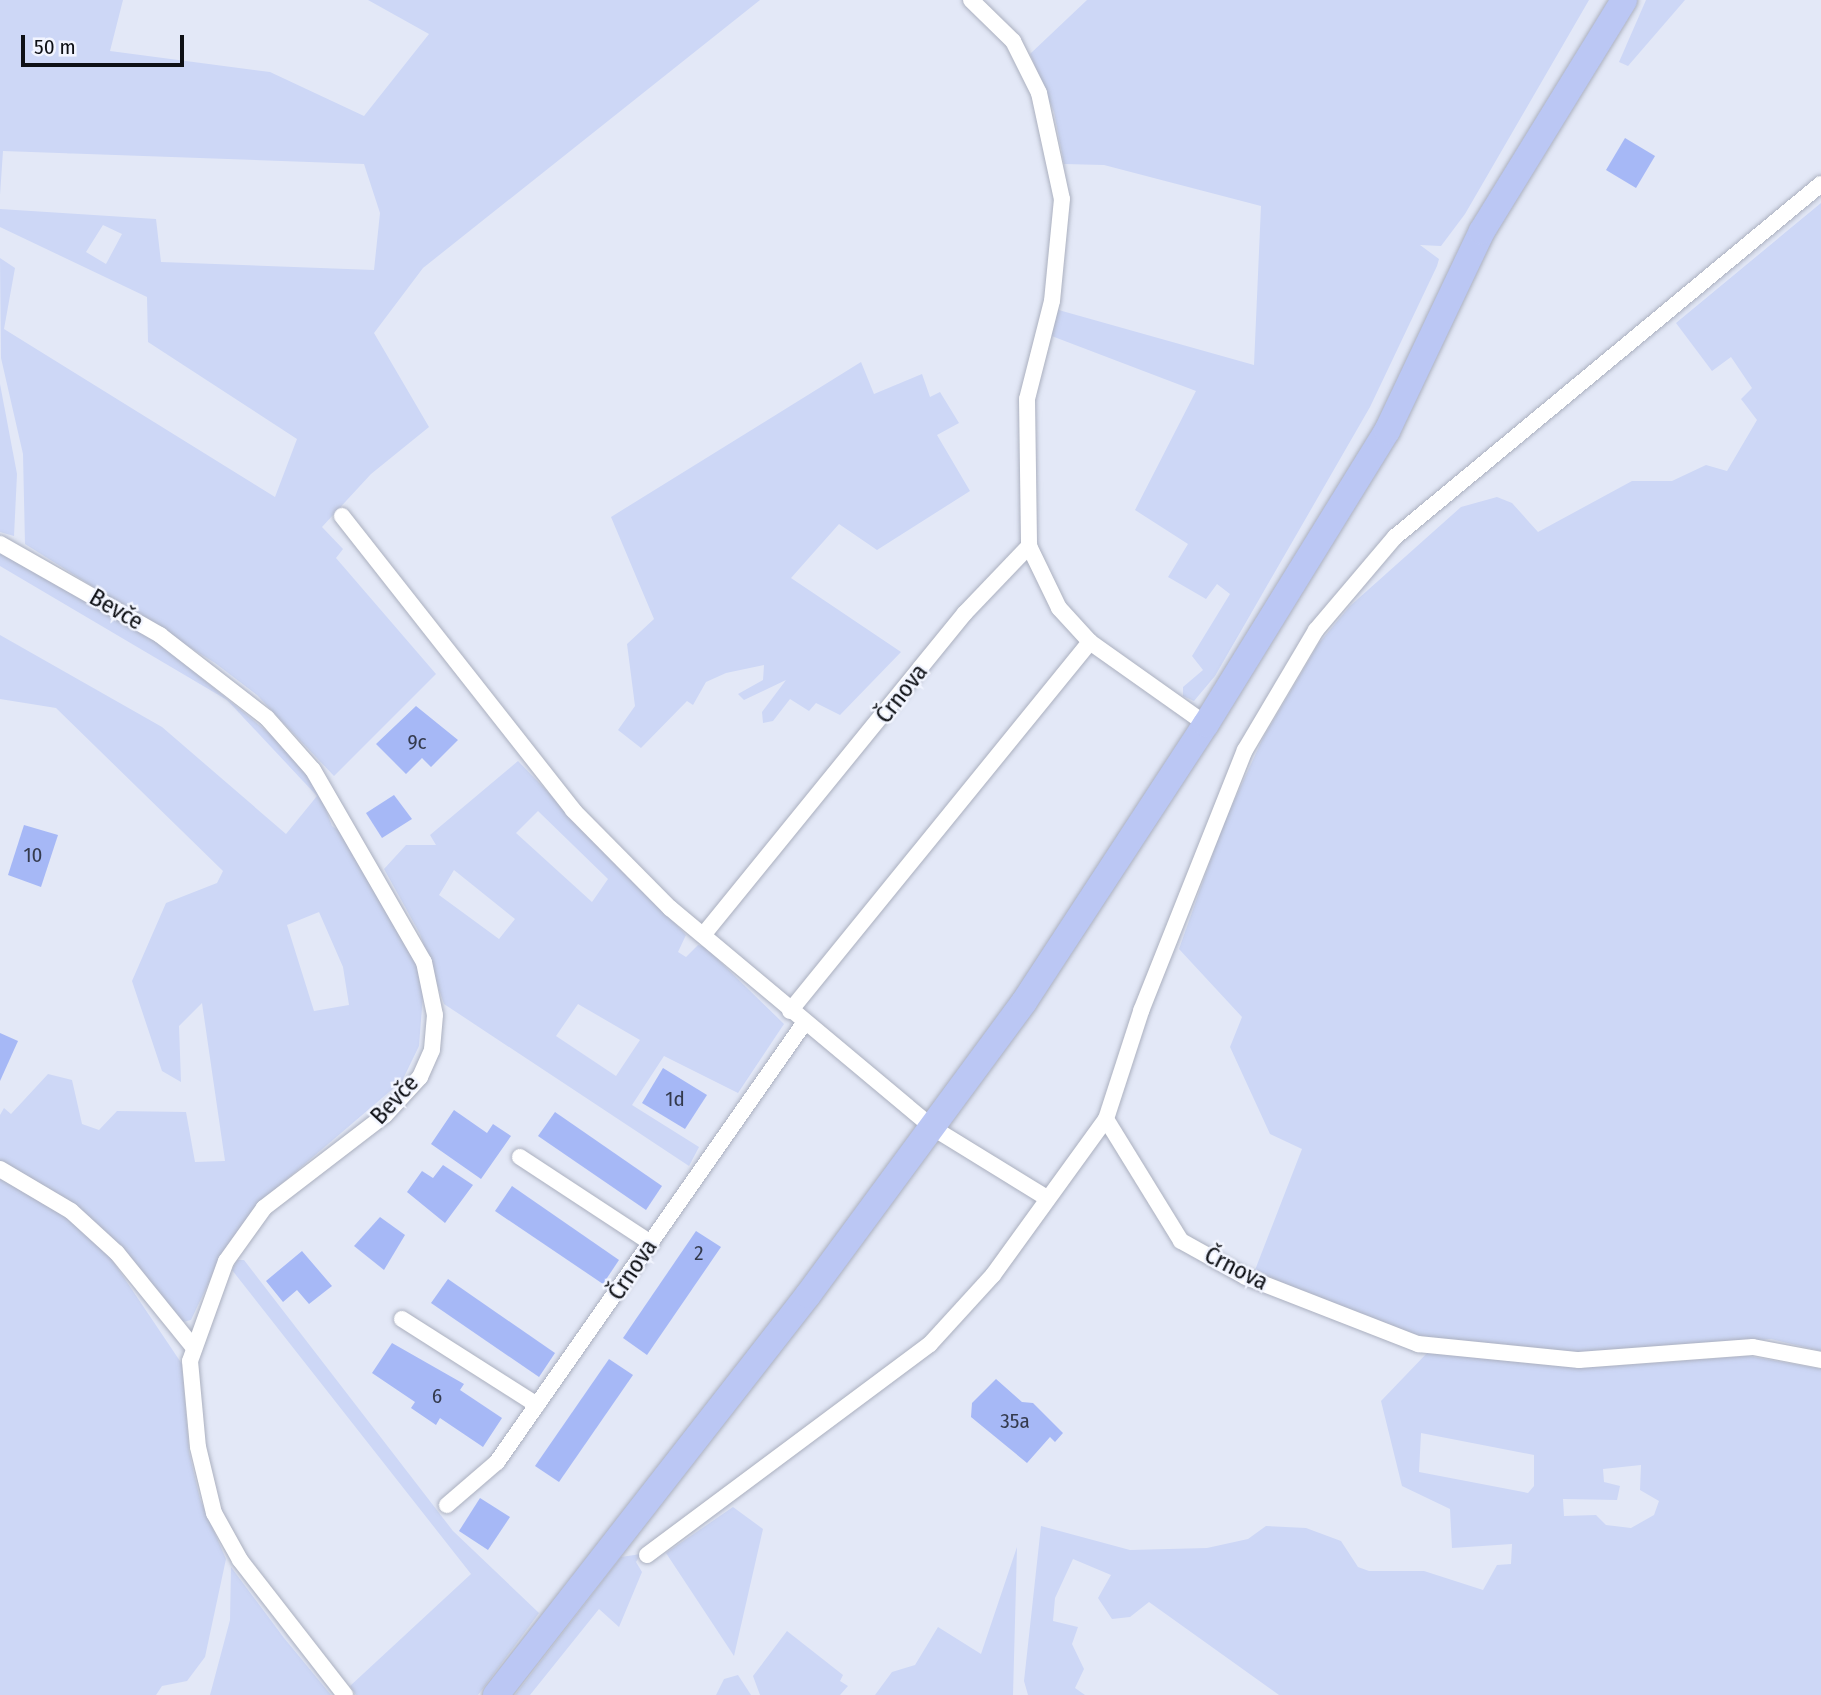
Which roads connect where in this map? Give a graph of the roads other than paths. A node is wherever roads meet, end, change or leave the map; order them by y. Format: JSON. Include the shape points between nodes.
{"nodes":[{"id":1,"x":971,"y":0,"type":"edge"},
{"id":2,"x":1624,"y":0,"type":"edge"},
{"id":3,"x":1821,"y":184,"type":"edge"},
{"id":4,"x":342,"y":516,"type":"dead end"},
{"id":5,"x":0,"y":544,"type":"edge"},
{"id":6,"x":1029,"y":546,"type":"junction"},
{"id":7,"x":1090,"y":642,"type":"junction"},
{"id":8,"x":1206,"y":724,"type":"junction"},
{"id":9,"x":704,"y":933,"type":"junction"},
{"id":10,"x":790,"y":1011,"type":"junction"},
{"id":11,"x":805,"y":1022,"type":"junction"},
{"id":12,"x":1106,"y":1119,"type":"junction"},
{"id":13,"x":933,"y":1128,"type":"junction"},
{"id":14,"x":520,"y":1157,"type":"dead end"},
{"id":15,"x":0,"y":1168,"type":"edge"},
{"id":16,"x":1047,"y":1198,"type":"junction"},
{"id":17,"x":651,"y":1243,"type":"junction"},
{"id":18,"x":402,"y":1319,"type":"dead end"},
{"id":19,"x":194,"y":1348,"type":"junction"},
{"id":20,"x":1821,"y":1360,"type":"edge"},
{"id":21,"x":537,"y":1405,"type":"junction"},
{"id":22,"x":447,"y":1505,"type":"dead end"},
{"id":23,"x":647,"y":1555,"type":"dead end"},
{"id":24,"x":345,"y":1695,"type":"edge"},
{"id":25,"x":496,"y":1695,"type":"edge"}],
"edges":[{"from":1,"to":6,"type":"street","via":[[1013,41],[1040,93],[1062,199],[1052,301],[1027,399]]},
{"from":2,"to":8,"type":"main road","via":[[1482,231],[1387,431]]},
{"from":3,"to":12,"type":"street","via":[[1395,537],[1316,630],[1245,750],[1141,1011]]},
{"from":4,"to":9,"type":"street","via":[[573,810]]},
{"from":5,"to":19,"type":"street","name":"Bevče","via":[[160,635],[267,718],[313,770],[424,962],[435,1015],[432,1050],[419,1077],[386,1115],[264,1208],[226,1261]]},
{"from":6,"to":7,"type":"street","via":[[1059,608]]},
{"from":6,"to":9,"type":"street","name":"Črnova","via":[[965,613]]},
{"from":7,"to":8,"type":"street"},
{"from":7,"to":10,"type":"street"},
{"from":8,"to":13,"type":"main road"},
{"from":9,"to":10,"type":"street"},
{"from":10,"to":11,"type":"street"},
{"from":11,"to":13,"type":"street"},
{"from":11,"to":17,"type":"street","name":"Črnova"},
{"from":12,"to":16,"type":"street"},
{"from":12,"to":20,"type":"street","name":"Črnova","via":[[1181,1241],[1245,1277],[1418,1343],[1579,1360],[1753,1347]]},
{"from":13,"to":16,"type":"street"},
{"from":13,"to":25,"type":"main road"},
{"from":14,"to":17,"type":"street"},
{"from":15,"to":19,"type":"street","via":[[71,1211],[117,1253]]},
{"from":16,"to":23,"type":"street","via":[[993,1276],[930,1344]]},
{"from":17,"to":21,"type":"street","name":"Črnova"},
{"from":18,"to":21,"type":"street"},
{"from":19,"to":24,"type":"street","name":"Bevče","via":[[198,1447],[214,1513],[240,1560]]},
{"from":21,"to":22,"type":"street","name":"Črnova","via":[[497,1462]]}]}
